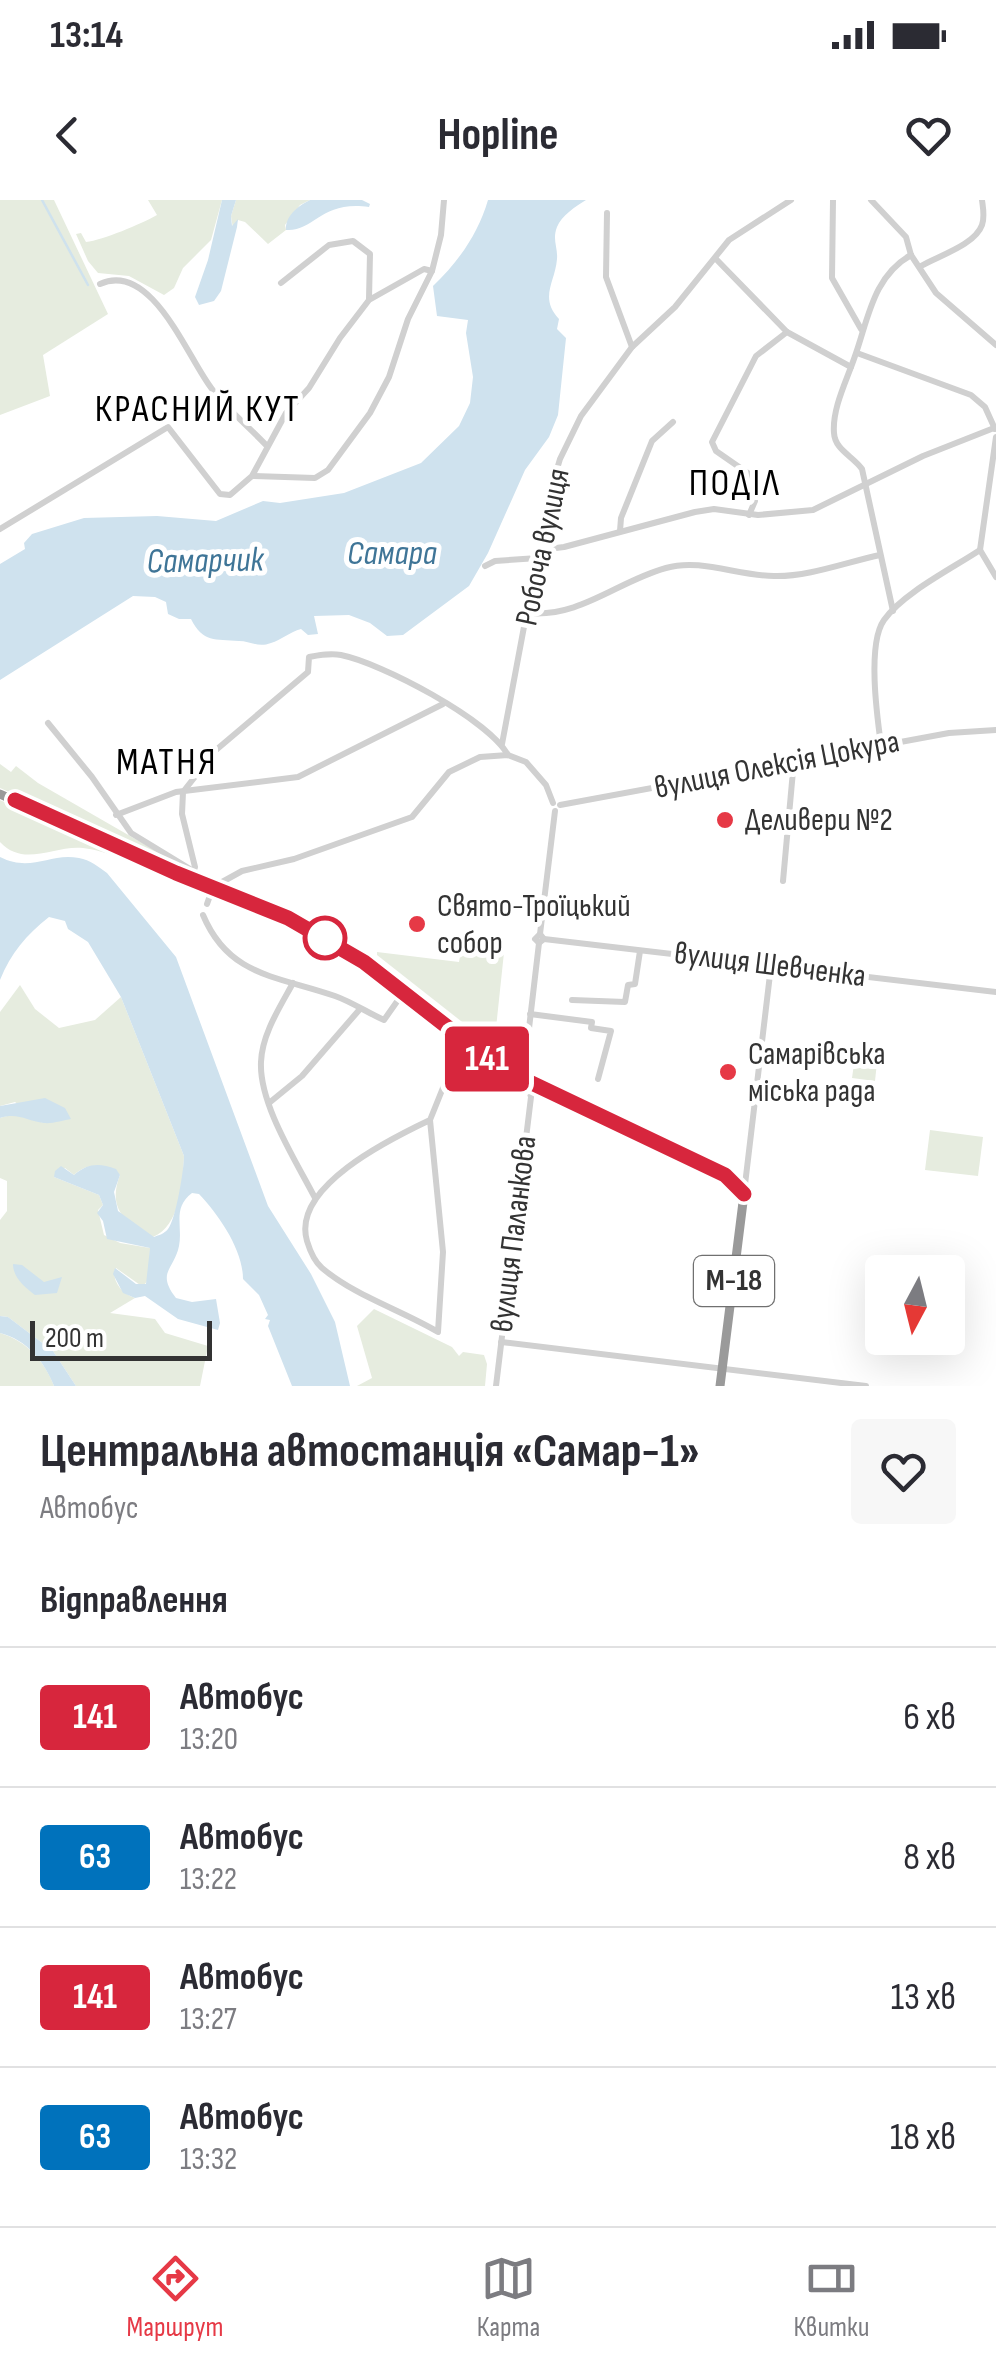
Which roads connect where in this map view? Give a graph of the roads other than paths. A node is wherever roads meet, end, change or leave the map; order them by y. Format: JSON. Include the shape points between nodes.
{"nodes":[{"id":1,"x":444,"y":200,"type":"edge"},
{"id":2,"x":791,"y":200,"type":"edge"},
{"id":3,"x":832,"y":200,"type":"edge"},
{"id":4,"x":871,"y":200,"type":"edge"},
{"id":5,"x":982,"y":200,"type":"edge"},
{"id":6,"x":607,"y":213,"type":"dead end"},
{"id":7,"x":910,"y":254,"type":"junction"},
{"id":8,"x":716,"y":259,"type":"junction"},
{"id":9,"x":921,"y":266,"type":"junction"},
{"id":10,"x":432,"y":271,"type":"junction"},
{"id":11,"x":281,"y":283,"type":"dead end"},
{"id":12,"x":100,"y":284,"type":"dead end"},
{"id":13,"x":370,"y":300,"type":"junction"},
{"id":14,"x":861,"y":330,"type":"junction"},
{"id":15,"x":787,"y":332,"type":"junction"},
{"id":16,"x":996,"y":345,"type":"edge"},
{"id":17,"x":632,"y":348,"type":"junction"},
{"id":18,"x":857,"y":352,"type":"junction"},
{"id":19,"x":851,"y":367,"type":"junction"},
{"id":20,"x":672,"y":422,"type":"dead end"},
{"id":21,"x":995,"y":432,"type":"edge"},
{"id":22,"x":267,"y":446,"type":"junction"},
{"id":23,"x":252,"y":476,"type":"junction"},
{"id":24,"x":865,"y":487,"type":"junction"},
{"id":25,"x":748,"y":515,"type":"junction"},
{"id":26,"x":996,"y":520,"type":"edge"},
{"id":27,"x":986,"y":524,"type":"junction"},
{"id":28,"x":0,"y":529,"type":"edge"},
{"id":29,"x":620,"y":531,"type":"junction"},
{"id":30,"x":980,"y":550,"type":"junction"},
{"id":31,"x":539,"y":554,"type":"junction"},
{"id":32,"x":880,"y":555,"type":"junction"},
{"id":33,"x":484,"y":566,"type":"dead end"},
{"id":34,"x":996,"y":577,"type":"edge"},
{"id":35,"x":893,"y":611,"type":"junction"},
{"id":36,"x":528,"y":613,"type":"junction"},
{"id":37,"x":444,"y":704,"type":"junction"},
{"id":38,"x":48,"y":723,"type":"dead end"},
{"id":39,"x":996,"y":730,"type":"edge"},
{"id":40,"x":502,"y":744,"type":"junction"},
{"id":41,"x":880,"y":745,"type":"junction"},
{"id":42,"x":508,"y":754,"type":"junction"},
{"id":43,"x":794,"y":760,"type":"junction"},
{"id":44,"x":182,"y":792,"type":"junction"},
{"id":45,"x":0,"y":794,"type":"edge"},
{"id":46,"x":556,"y":807,"type":"junction"},
{"id":47,"x":116,"y":815,"type":"junction"},
{"id":48,"x":193,"y":875,"type":"junction"},
{"id":49,"x":783,"y":881,"type":"dead end"},
{"id":50,"x":213,"y":887,"type":"junction"},
{"id":51,"x":207,"y":904,"type":"dead end"},
{"id":52,"x":202,"y":915,"type":"dead end"},
{"id":53,"x":541,"y":939,"type":"junction"},
{"id":54,"x":640,"y":951,"type":"junction"},
{"id":55,"x":771,"y":966,"type":"junction"},
{"id":56,"x":293,"y":983,"type":"junction"},
{"id":57,"x":996,"y":992,"type":"edge"},
{"id":58,"x":403,"y":993,"type":"junction"},
{"id":59,"x":572,"y":1000,"type":"dead end"},
{"id":60,"x":360,"y":1009,"type":"junction"},
{"id":61,"x":530,"y":1014,"type":"junction"},
{"id":62,"x":465,"y":1042,"type":"junction"},
{"id":63,"x":598,"y":1079,"type":"dead end"},
{"id":64,"x":528,"y":1083,"type":"junction"},
{"id":65,"x":269,"y":1103,"type":"junction"},
{"id":66,"x":430,"y":1120,"type":"junction"},
{"id":67,"x":744,"y":1194,"type":"junction"},
{"id":68,"x":315,"y":1198,"type":"junction"},
{"id":69,"x":501,"y":1342,"type":"junction"},
{"id":70,"x":722,"y":1369,"type":"junction"},
{"id":71,"x":496,"y":1386,"type":"edge"},
{"id":72,"x":720,"y":1386,"type":"edge"},
{"id":73,"x":866,"y":1386,"type":"edge"}],
"edges":[{"from":1,"to":10,"type":"street"},
{"from":2,"to":8,"type":"street","name":"Робоча вулиця","via":[[741,231]]},
{"from":3,"to":14,"type":"street","via":[[832,278]]},
{"from":4,"to":7,"type":"street","via":[[906,237]]},
{"from":5,"to":9,"type":"street","via":[[979,231]]},
{"from":6,"to":17,"type":"street","via":[[606,277]]},
{"from":7,"to":9,"type":"street"},
{"from":7,"to":14,"type":"street","via":[[883,281]]},
{"from":8,"to":15,"type":"street"},
{"from":8,"to":17,"type":"street","name":"Робоча вулиця"},
{"from":9,"to":16,"type":"street","via":[[936,293]]},
{"from":10,"to":13,"type":"street","via":[[424,269]]},
{"from":10,"to":23,"type":"street","via":[[380,393],[328,470],[315,478]]},
{"from":11,"to":13,"type":"street","via":[[329,245],[353,241],[370,254]]},
{"from":12,"to":22,"type":"street","via":[[124,281],[147,294],[212,390]]},
{"from":13,"to":22,"type":"street"},
{"from":14,"to":18,"type":"street"},
{"from":15,"to":19,"type":"street"},
{"from":15,"to":25,"type":"street","via":[[756,356],[712,442],[752,476],[755,501]]},
{"from":17,"to":31,"type":"street","name":"Робоча вулиця","via":[[588,404],[567,444],[548,498]]},
{"from":18,"to":19,"type":"street"},
{"from":18,"to":21,"type":"street","via":[[971,395],[985,407]]},
{"from":19,"to":24,"type":"street","via":[[834,436],[862,469]]},
{"from":20,"to":29,"type":"street","via":[[652,442]]},
{"from":21,"to":24,"type":"street","via":[[923,456]]},
{"from":21,"to":27,"type":"street"},
{"from":22,"to":23,"type":"street"},
{"from":23,"to":28,"type":"street","via":[[230,496],[220,494],[168,427]]},
{"from":24,"to":25,"type":"street","via":[[813,510]]},
{"from":24,"to":32,"type":"street"},
{"from":25,"to":29,"type":"street","via":[[695,512]]},
{"from":26,"to":27,"type":"street"},
{"from":27,"to":30,"type":"street"},
{"from":29,"to":31,"type":"street"},
{"from":30,"to":34,"type":"street"},
{"from":30,"to":35,"type":"street"},
{"from":31,"to":33,"type":"street"},
{"from":31,"to":36,"type":"street","name":"Робоча вулиця"},
{"from":32,"to":35,"type":"street"},
{"from":32,"to":36,"type":"street","via":[[777,576],[677,565],[563,612]]},
{"from":35,"to":41,"type":"street","via":[[877,647]]},
{"from":36,"to":40,"type":"street","name":"Робоча вулиця"},
{"from":37,"to":40,"type":"street"},
{"from":37,"to":44,"type":"street","via":[[298,777]]},
{"from":37,"to":44,"type":"street","via":[[402,678],[345,656],[310,657],[308,672],[216,750]]},
{"from":38,"to":47,"type":"street"},
{"from":39,"to":41,"type":"street","name":"вулиця Олексія Цокура"},
{"from":40,"to":42,"type":"street"},
{"from":41,"to":43,"type":"street","name":"вулиця Олексія Цокура"},
{"from":42,"to":46,"type":"street","via":[[526,762]]},
{"from":42,"to":50,"type":"street","via":[[480,757],[449,772],[412,818],[242,871]]},
{"from":43,"to":46,"type":"street","name":"вулиця Олексія Цокура"},
{"from":43,"to":49,"type":"street"},
{"from":44,"to":47,"type":"street"},
{"from":44,"to":48,"type":"street"},
{"from":45,"to":48,"type":"highway"},
{"from":46,"to":53,"type":"street","name":"вулиця Паланкова"},
{"from":47,"to":48,"type":"street"},
{"from":48,"to":50,"type":"highway"},
{"from":50,"to":51,"type":"street"},
{"from":50,"to":58,"type":"highway","via":[[314,932]]},
{"from":52,"to":56,"type":"street","via":[[222,950],[246,967]]},
{"from":53,"to":54,"type":"street","name":"вулиця Шевченка"},
{"from":53,"to":61,"type":"street","name":"вулиця Паланкова"},
{"from":54,"to":55,"type":"street","name":"вулиця Шевченка"},
{"from":54,"to":59,"type":"street","via":[[625,1002]]},
{"from":55,"to":57,"type":"street","name":"вулиця Шевченка"},
{"from":55,"to":67,"type":"street"},
{"from":56,"to":60,"type":"street"},
{"from":56,"to":65,"type":"street","via":[[261,1059]]},
{"from":58,"to":60,"type":"street","via":[[384,1020]]},
{"from":58,"to":62,"type":"highway"},
{"from":60,"to":65,"type":"street"},
{"from":61,"to":63,"type":"street","via":[[611,1031]]},
{"from":61,"to":64,"type":"street","name":"вулиця Паланкова"},
{"from":62,"to":64,"type":"highway"},
{"from":62,"to":66,"type":"street"},
{"from":64,"to":67,"type":"highway","via":[[725,1175]]},
{"from":64,"to":69,"type":"street","name":"вулиця Паланкова"},
{"from":65,"to":68,"type":"street"},
{"from":66,"to":68,"type":"street","via":[[362,1156]]},
{"from":66,"to":68,"type":"street","via":[[443,1252],[438,1332],[322,1268],[304,1230]]},
{"from":67,"to":70,"type":"highway","number":"М-18"},
{"from":69,"to":70,"type":"street"},
{"from":69,"to":71,"type":"street","name":"вулиця Паланкова"},
{"from":70,"to":72,"type":"highway","number":"М-18"},
{"from":70,"to":73,"type":"street"}]}
